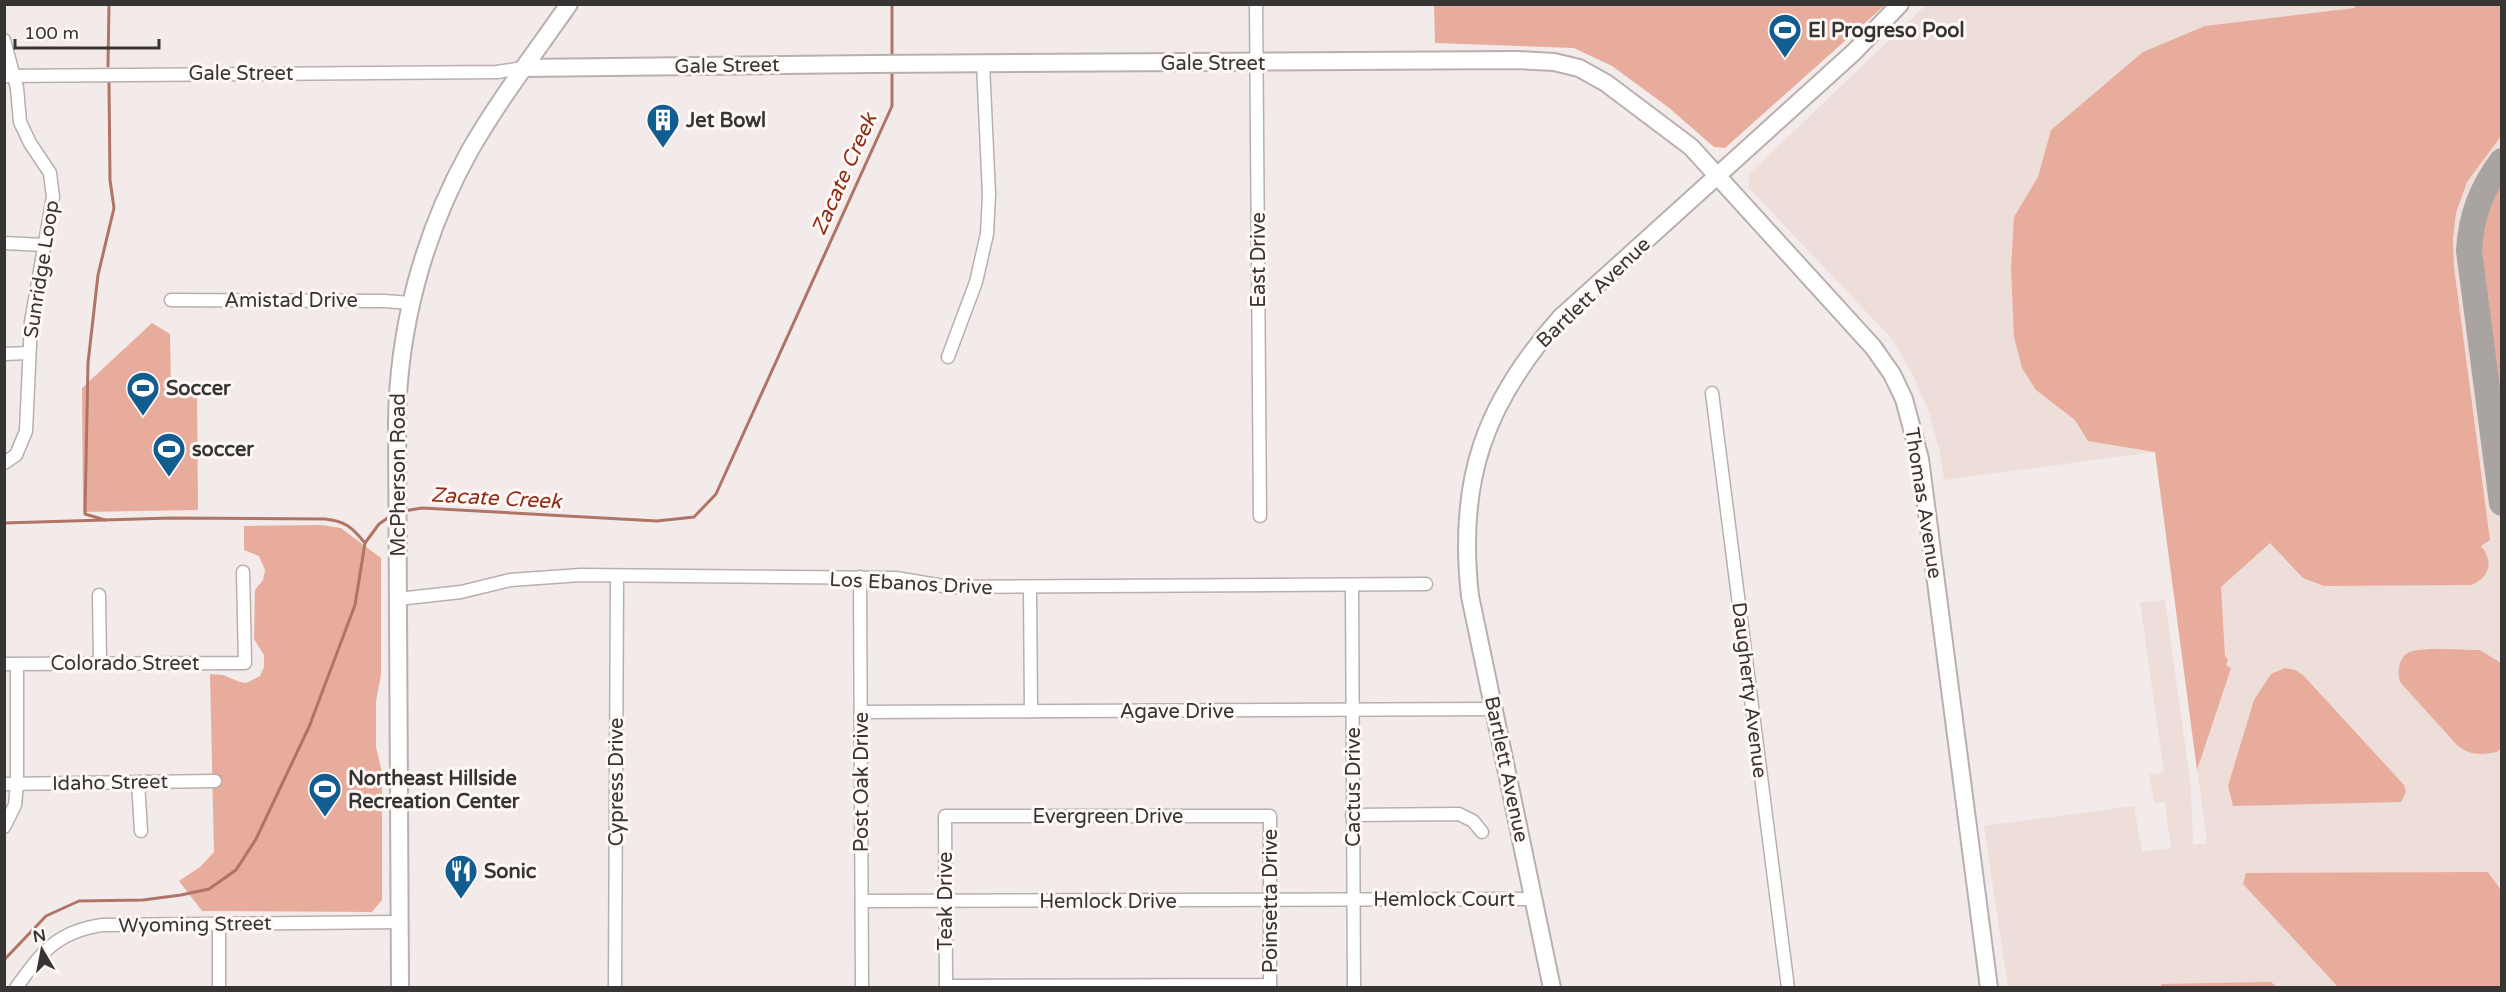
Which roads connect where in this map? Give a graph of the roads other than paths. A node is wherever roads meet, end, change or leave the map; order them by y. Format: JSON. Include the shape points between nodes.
{"nodes":[{"id":1,"x":569,"y":4,"type":"edge"},
{"id":2,"x":1256,"y":4,"type":"edge"},
{"id":3,"x":1900,"y":4,"type":"edge"},
{"id":4,"x":4,"y":39,"type":"edge"},
{"id":5,"x":1450,"y":62,"type":"joint"},
{"id":6,"x":1256,"y":63,"type":"junction"},
{"id":7,"x":983,"y":64,"type":"junction"},
{"id":8,"x":524,"y":68,"type":"junction"},
{"id":9,"x":10,"y":76,"type":"edge"},
{"id":10,"x":1718,"y":177,"type":"junction"},
{"id":11,"x":4,"y":243,"type":"edge"},
{"id":12,"x":44,"y":245,"type":"junction"},
{"id":13,"x":171,"y":300,"type":"dead end"},
{"id":14,"x":411,"y":303,"type":"junction"},
{"id":15,"x":28,"y":353,"type":"junction"},
{"id":16,"x":4,"y":354,"type":"edge"},
{"id":17,"x":948,"y":357,"type":"dead end"},
{"id":18,"x":1712,"y":393,"type":"dead end"},
{"id":19,"x":4,"y":463,"type":"edge"},
{"id":20,"x":1260,"y":516,"type":"dead end"},
{"id":21,"x":243,"y":572,"type":"dead end"},
{"id":22,"x":617,"y":576,"type":"junction"},
{"id":23,"x":860,"y":577,"type":"junction"},
{"id":24,"x":1426,"y":584,"type":"dead end"},
{"id":25,"x":1352,"y":586,"type":"junction"},
{"id":26,"x":1030,"y":588,"type":"junction"},
{"id":27,"x":99,"y":595,"type":"dead end"},
{"id":28,"x":398,"y":599,"type":"junction"},
{"id":29,"x":100,"y":663,"type":"junction"},
{"id":30,"x":11,"y":664,"type":"edge"},
{"id":31,"x":1494,"y":709,"type":"junction"},
{"id":32,"x":1031,"y":711,"type":"junction"},
{"id":33,"x":1353,"y":711,"type":"junction"},
{"id":34,"x":861,"y":712,"type":"junction"},
{"id":35,"x":215,"y":781,"type":"dead end"},
{"id":36,"x":138,"y":782,"type":"junction"},
{"id":37,"x":11,"y":784,"type":"edge"},
{"id":38,"x":1352,"y":815,"type":"junction"},
{"id":39,"x":945,"y":816,"type":"joint"},
{"id":40,"x":1270,"y":816,"type":"joint"},
{"id":41,"x":4,"y":827,"type":"edge"},
{"id":42,"x":141,"y":831,"type":"dead end"},
{"id":43,"x":1482,"y":832,"type":"dead end"},
{"id":44,"x":1534,"y":899,"type":"junction"},
{"id":45,"x":1354,"y":900,"type":"junction"},
{"id":46,"x":862,"y":901,"type":"junction"},
{"id":47,"x":945,"y":901,"type":"junction"},
{"id":48,"x":1270,"y":901,"type":"junction"},
{"id":49,"x":399,"y":922,"type":"junction"},
{"id":50,"x":219,"y":924,"type":"junction"},
{"id":51,"x":1264,"y":986,"type":"edge"},
{"id":52,"x":16,"y":987,"type":"edge"},
{"id":53,"x":219,"y":987,"type":"edge"},
{"id":54,"x":400,"y":987,"type":"edge"},
{"id":55,"x":615,"y":987,"type":"edge"},
{"id":56,"x":862,"y":987,"type":"edge"},
{"id":57,"x":952,"y":987,"type":"edge"},
{"id":58,"x":1057,"y":987,"type":"edge"},
{"id":59,"x":1159,"y":987,"type":"edge"},
{"id":60,"x":1354,"y":987,"type":"edge"},
{"id":61,"x":1552,"y":987,"type":"edge"},
{"id":62,"x":1788,"y":987,"type":"edge"},
{"id":63,"x":1989,"y":987,"type":"edge"}],
"edges":[{"from":1,"to":8,"type":"main road","name":"McPherson Road"},
{"from":2,"to":6,"type":"street","name":"East Drive"},
{"from":3,"to":10,"type":"main road","name":"Bartlett Avenue","via":[[1854,52]]},
{"from":4,"to":9,"type":"street","name":"Sunridge Loop"},
{"from":5,"to":6,"type":"main road","name":"Gale Street"},
{"from":5,"to":10,"type":"main road","name":"Thomas Avenue","via":[[1554,62],[1579,68],[1606,83],[1691,147]]},
{"from":6,"to":7,"type":"main road","name":"Gale Street"},
{"from":6,"to":20,"type":"street","name":"East Drive"},
{"from":7,"to":8,"type":"main road","name":"Gale Street"},
{"from":7,"to":17,"type":"street","via":[[987,234],[976,282]]},
{"from":8,"to":9,"type":"street","name":"Gale Street","via":[[497,72]]},
{"from":8,"to":14,"type":"main road","name":"McPherson Road","via":[[453,184],[425,253]]},
{"from":9,"to":12,"type":"street","name":"Sunridge Loop","via":[[20,122],[46,163],[52,183]]},
{"from":10,"to":31,"type":"main road","name":"Bartlett Avenue","via":[[1560,318],[1503,393],[1482,441],[1470,489],[1466,555],[1470,596]]},
{"from":10,"to":63,"type":"main road","name":"Thomas Avenue","via":[[1852,321],[1892,374],[1914,428]]},
{"from":11,"to":12,"type":"street"},
{"from":12,"to":15,"type":"street","name":"Sunridge Loop"},
{"from":13,"to":14,"type":"street","name":"Amistad Drive"},
{"from":14,"to":28,"type":"main road","name":"McPherson Road","via":[[400,374]]},
{"from":15,"to":16,"type":"street"},
{"from":15,"to":19,"type":"street","name":"Sunridge Loop","via":[[26,430],[16,456]]},
{"from":18,"to":62,"type":"street","name":"Daugherty Avenue"},
{"from":21,"to":29,"type":"street","name":"Colorado Street","via":[[245,663]]},
{"from":22,"to":23,"type":"street","name":"Los Ebanos Drive"},
{"from":22,"to":28,"type":"street","name":"Los Ebanos Drive","via":[[510,580],[461,592]]},
{"from":22,"to":55,"type":"street","name":"Cypress Drive"},
{"from":23,"to":26,"type":"street","name":"Los Ebanos Drive","via":[[896,578],[949,587]]},
{"from":23,"to":34,"type":"street","name":"Post Oak Drive"},
{"from":24,"to":25,"type":"street","name":"Los Ebanos Drive"},
{"from":25,"to":26,"type":"street","name":"Los Ebanos Drive"},
{"from":25,"to":33,"type":"street","name":"Cactus Drive"},
{"from":26,"to":32,"type":"street"},
{"from":27,"to":29,"type":"street"},
{"from":28,"to":49,"type":"main road","name":"McPherson Road"},
{"from":29,"to":30,"type":"street","name":"Colorado Street"},
{"from":30,"to":37,"type":"street"},
{"from":31,"to":33,"type":"street","name":"Agave Drive"},
{"from":31,"to":44,"type":"main road","name":"Bartlett Avenue"},
{"from":32,"to":33,"type":"street","name":"Agave Drive"},
{"from":32,"to":34,"type":"street","name":"Agave Drive"},
{"from":33,"to":38,"type":"street","name":"Cactus Drive"},
{"from":34,"to":46,"type":"street","name":"Post Oak Drive"},
{"from":35,"to":36,"type":"street","name":"Idaho Street"},
{"from":36,"to":37,"type":"street","name":"Idaho Street"},
{"from":36,"to":42,"type":"street"},
{"from":37,"to":41,"type":"street","via":[[15,805]]},
{"from":38,"to":43,"type":"street","via":[[1459,814],[1473,821]]},
{"from":38,"to":45,"type":"street","name":"Cactus Drive"},
{"from":39,"to":40,"type":"street","name":"Evergreen Drive"},
{"from":39,"to":47,"type":"street","name":"Teak Drive"},
{"from":40,"to":48,"type":"street","name":"Poinsetta Drive"},
{"from":44,"to":45,"type":"street","name":"Hemlock Court"},
{"from":44,"to":61,"type":"main road","name":"Bartlett Avenue"},
{"from":45,"to":48,"type":"street","name":"Hemlock Drive"},
{"from":45,"to":60,"type":"street","name":"Cactus Drive"},
{"from":46,"to":47,"type":"street","name":"Hemlock Drive"},
{"from":46,"to":56,"type":"street","name":"Post Oak Drive"},
{"from":47,"to":48,"type":"street","name":"Hemlock Drive"},
{"from":47,"to":57,"type":"street","name":"Teak Drive"},
{"from":48,"to":51,"type":"street","name":"Poinsetta Drive"},
{"from":49,"to":50,"type":"street","name":"Wyoming Street"},
{"from":49,"to":54,"type":"main road","name":"McPherson Road"},
{"from":50,"to":52,"type":"street","name":"Wyoming Street","via":[[80,928],[60,938],[38,957]]},
{"from":50,"to":53,"type":"street"},
{"from":51,"to":59,"type":"street"},
{"from":57,"to":58,"type":"street"},
{"from":58,"to":59,"type":"street"}]}
